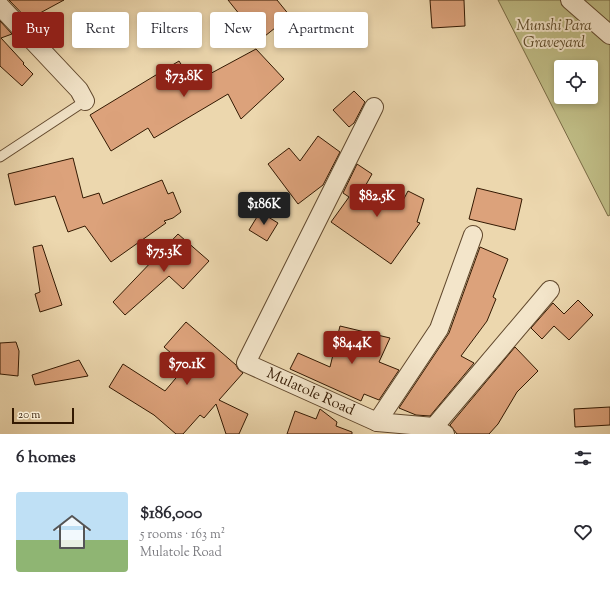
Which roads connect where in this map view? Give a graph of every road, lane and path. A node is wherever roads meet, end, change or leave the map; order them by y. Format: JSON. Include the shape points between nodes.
{"nodes":[{"id":1,"x":570,"y":0,"type":"edge"},
{"id":2,"x":0,"y":6,"type":"edge"},
{"id":3,"x":610,"y":35,"type":"edge"},
{"id":4,"x":84,"y":101,"type":"joint"},
{"id":5,"x":374,"y":107,"type":"dead end"},
{"id":6,"x":0,"y":157,"type":"edge"},
{"id":7,"x":473,"y":235,"type":"dead end"},
{"id":8,"x":550,"y":290,"type":"dead end"},
{"id":9,"x":377,"y":422,"type":"junction"},
{"id":10,"x":440,"y":431,"type":"edge"}],
"edges":[{"from":1,"to":3,"type":"street"},
{"from":2,"to":4,"type":"street","via":[[79,90]]},
{"from":4,"to":6,"type":"lane"},
{"from":5,"to":9,"type":"street","name":"Mulatole Road","via":[[246,363]]},
{"from":7,"to":9,"type":"street","via":[[438,329]]},
{"from":8,"to":10,"type":"street"},
{"from":9,"to":10,"type":"street","name":"Mulatole Road"}]}
